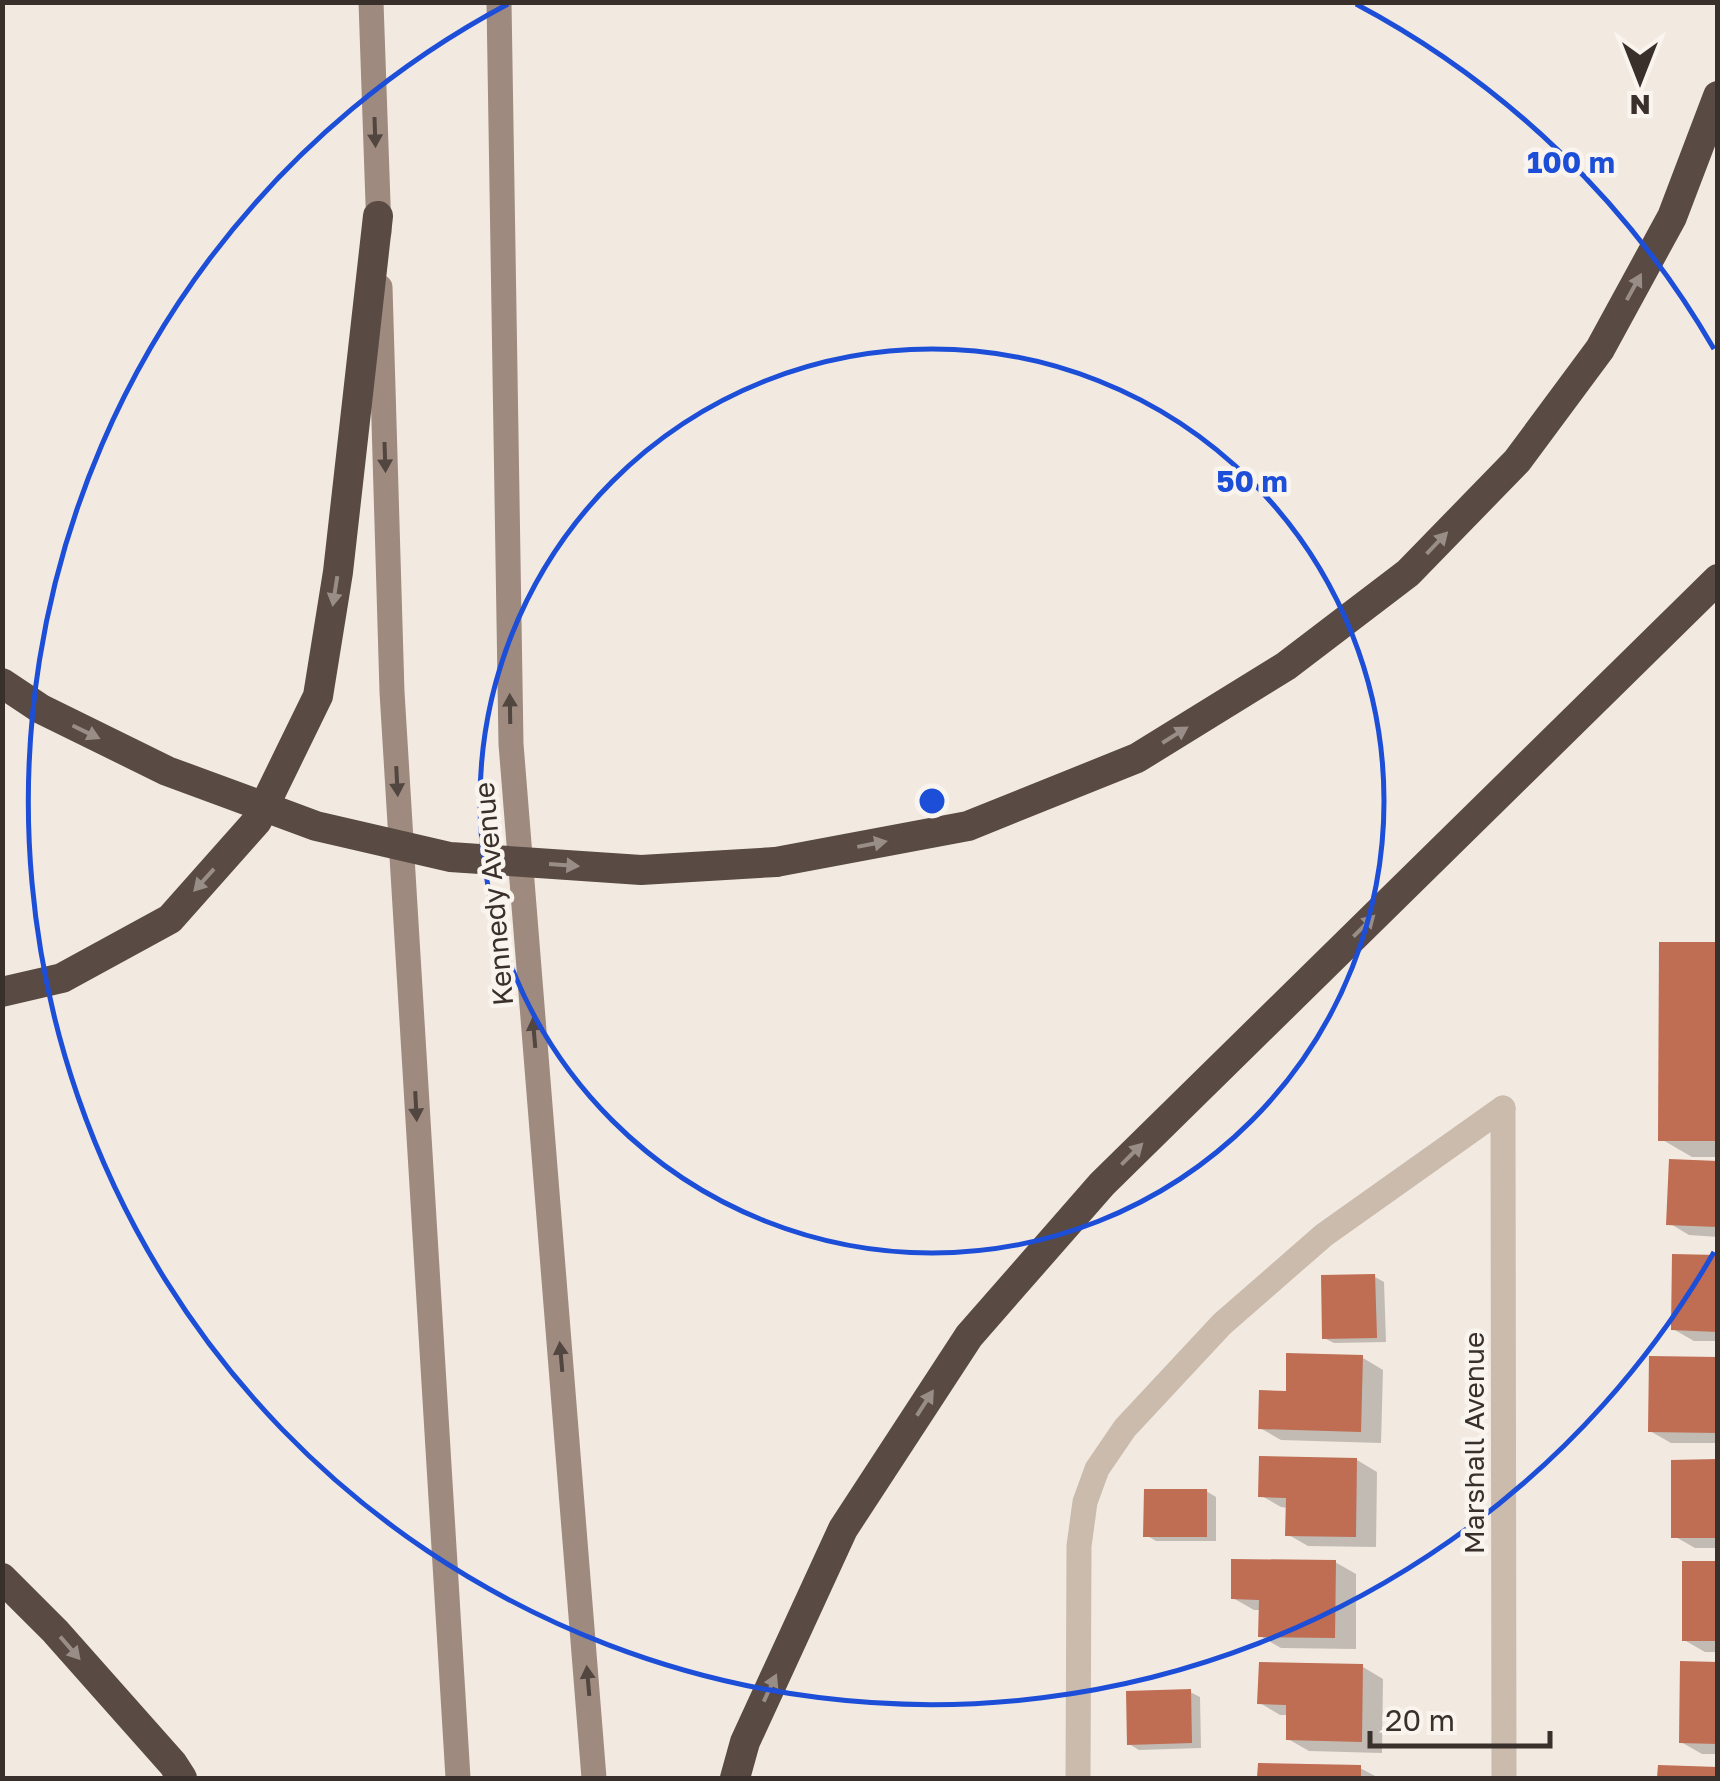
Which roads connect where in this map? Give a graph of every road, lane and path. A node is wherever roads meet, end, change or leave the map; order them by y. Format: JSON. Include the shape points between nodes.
{"nodes":[{"id":1,"x":371,"y":2,"type":"edge"},
{"id":2,"x":499,"y":15,"type":"edge"},
{"id":3,"x":1718,"y":96,"type":"edge"},
{"id":4,"x":378,"y":216,"type":"junction"},
{"id":5,"x":1718,"y":578,"type":"edge"},
{"id":6,"x":2,"y":682,"type":"edge"},
{"id":7,"x":2,"y":992,"type":"edge"},
{"id":8,"x":2,"y":1578,"type":"edge"},
{"id":9,"x":182,"y":1778,"type":"edge"},
{"id":10,"x":458,"y":1778,"type":"edge"},
{"id":11,"x":594,"y":1778,"type":"edge"},
{"id":12,"x":735,"y":1778,"type":"edge"},
{"id":13,"x":1078,"y":1778,"type":"edge"},
{"id":14,"x":1504,"y":1778,"type":"edge"}],
"edges":[{"from":1,"to":4,"type":"main road","one_way":true},
{"from":11,"to":2,"type":"main road","name":"Kennedy Avenue","one_way":true,"via":[[511,744]]},
{"from":6,"to":3,"type":"highway","one_way":true,"bridge":true,"via":[[41,709],[166,770],[316,826],[450,857],[641,870],[776,862],[968,826],[1136,758],[1286,666],[1408,573],[1517,460],[1600,349],[1672,217]]},
{"from":4,"to":7,"type":"highway","one_way":true,"via":[[318,696],[257,821],[170,919],[62,978]]},
{"from":4,"to":10,"type":"main road","one_way":true,"via":[[392,692]]},
{"from":12,"to":5,"type":"highway","one_way":true,"via":[[745,1742],[843,1529],[968,1336],[1102,1184]]},
{"from":8,"to":9,"type":"highway","one_way":true},
{"from":13,"to":14,"type":"street","name":"Marshall Avenue","via":[[1078,1546],[1097,1468],[1125,1428],[1222,1324],[1324,1235],[1502,1108]]}]}
